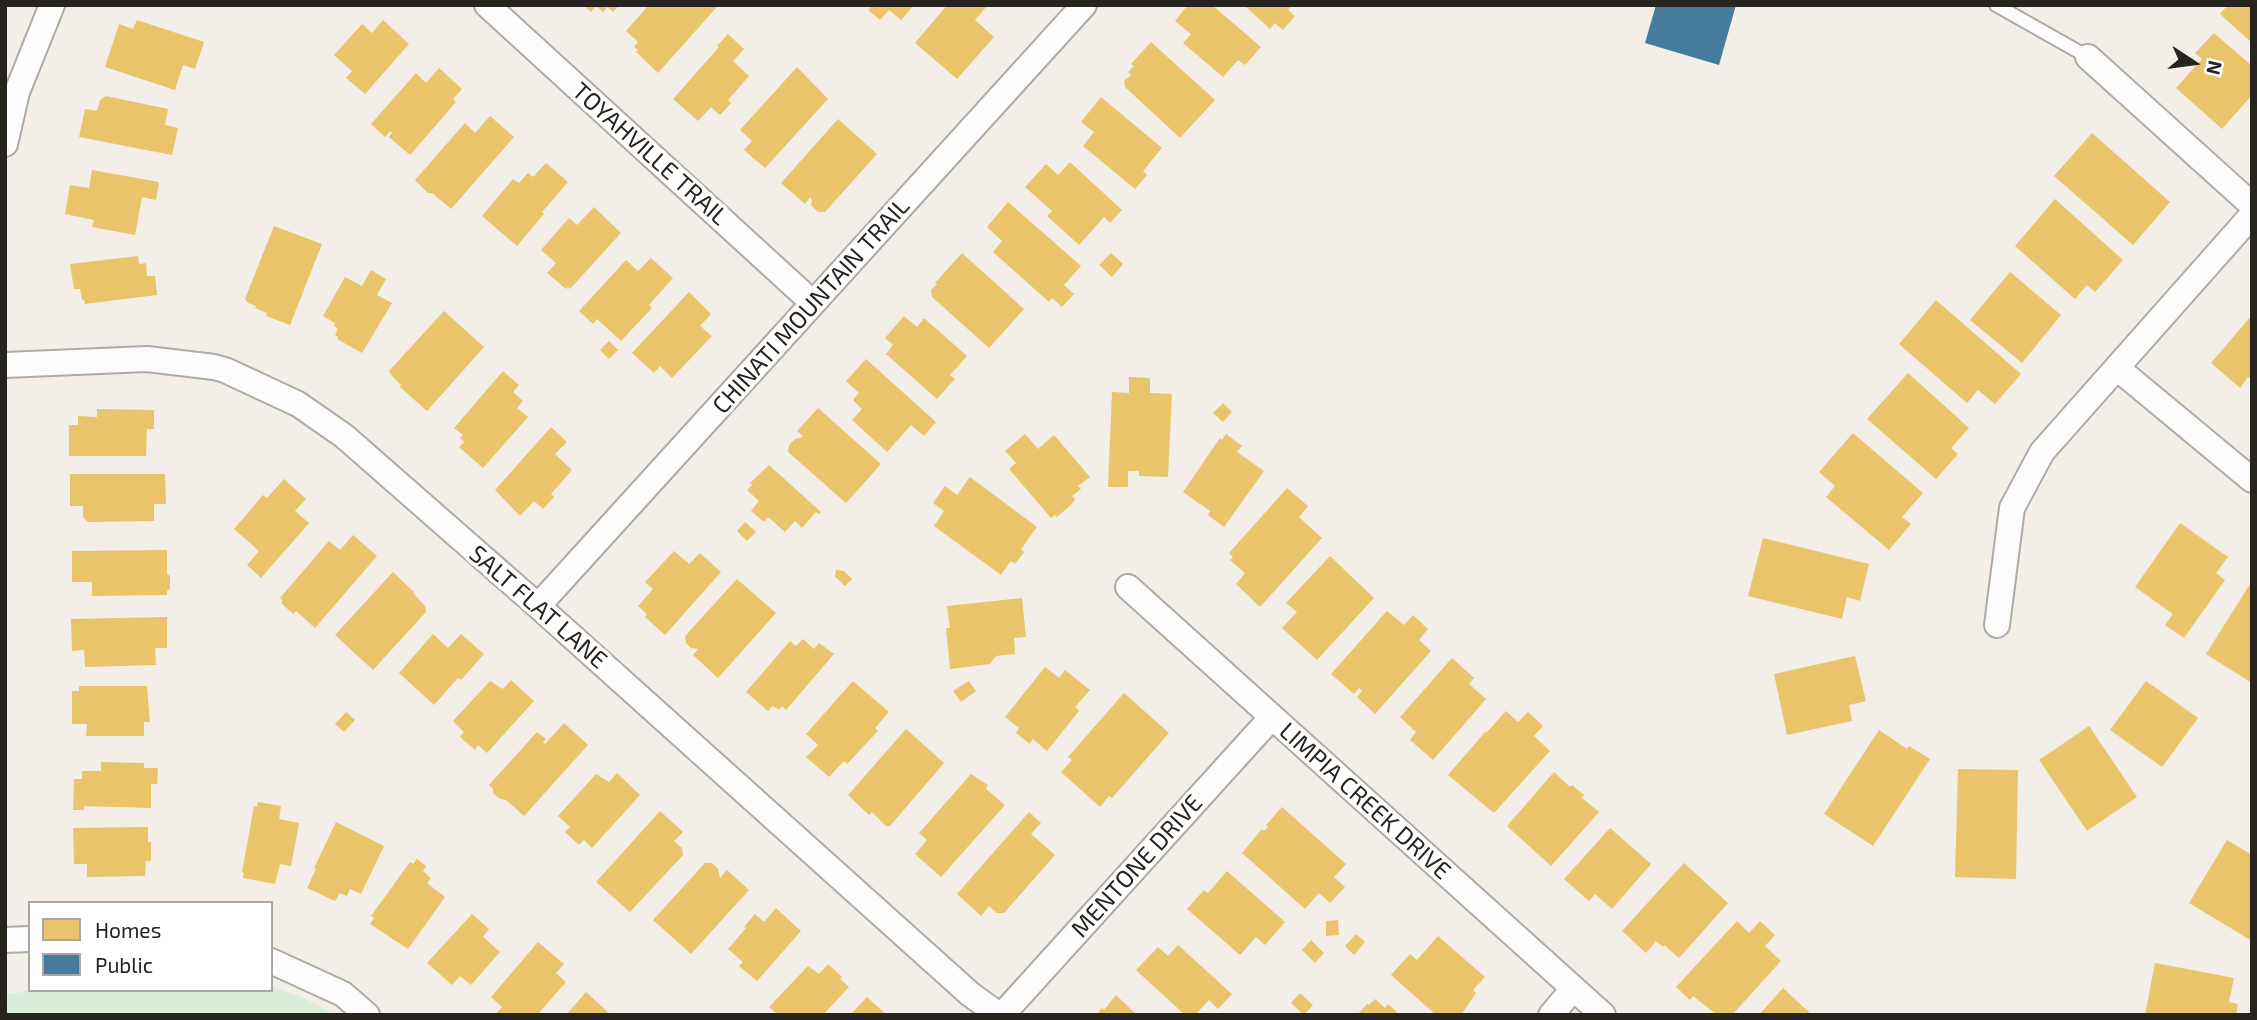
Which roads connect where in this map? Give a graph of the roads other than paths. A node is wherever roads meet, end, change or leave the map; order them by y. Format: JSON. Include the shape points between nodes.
{"nodes":[{"id":1,"x":52,"y":5,"type":"edge"},
{"id":2,"x":487,"y":5,"type":"edge"},
{"id":3,"x":1084,"y":5,"type":"edge"},
{"id":4,"x":1996,"y":5,"type":"edge"},
{"id":5,"x":2088,"y":57,"type":"joint"},
{"id":6,"x":5,"y":144,"type":"edge"},
{"id":7,"x":2252,"y":205,"type":"edge"},
{"id":8,"x":2252,"y":215,"type":"edge"},
{"id":9,"x":813,"y":303,"type":"junction"},
{"id":10,"x":5,"y":365,"type":"edge"},
{"id":11,"x":2117,"y":368,"type":"junction"},
{"id":12,"x":2252,"y":480,"type":"edge"},
{"id":13,"x":1128,"y":587,"type":"dead end"},
{"id":14,"x":538,"y":606,"type":"junction"},
{"id":15,"x":1997,"y":625,"type":"dead end"},
{"id":16,"x":1272,"y":717,"type":"junction"},
{"id":17,"x":28,"y":939,"type":"edge"},
{"id":18,"x":5,"y":940,"type":"edge"},
{"id":19,"x":273,"y":962,"type":"edge"},
{"id":20,"x":1573,"y":989,"type":"junction"},
{"id":21,"x":367,"y":1015,"type":"edge"},
{"id":22,"x":1000,"y":1015,"type":"edge"},
{"id":23,"x":1551,"y":1015,"type":"edge"},
{"id":24,"x":1603,"y":1015,"type":"edge"}],
"edges":[{"from":1,"to":6,"type":"street","via":[[17,92]]},
{"from":2,"to":9,"type":"street","name":"TOYAHVILLE TRAIL"},
{"from":3,"to":9,"type":"street","name":"CHINATI MOUNTAIN TRAIL"},
{"from":4,"to":5,"type":"lane"},
{"from":5,"to":7,"type":"street"},
{"from":8,"to":11,"type":"street"},
{"from":9,"to":14,"type":"street","name":"CHINATI MOUNTAIN TRAIL"},
{"from":10,"to":14,"type":"street","name":"SALT FLAT LANE","via":[[147,359],[225,370],[298,404],[344,436]]},
{"from":11,"to":12,"type":"street"},
{"from":11,"to":15,"type":"street","via":[[2042,452],[2012,508]]},
{"from":13,"to":16,"type":"street","name":"LIMPIA CREEK DRIVE"},
{"from":14,"to":22,"type":"street","name":"SALT FLAT LANE","via":[[970,994]]},
{"from":16,"to":20,"type":"street","name":"LIMPIA CREEK DRIVE"},
{"from":16,"to":22,"type":"street","name":"MENTONE DRIVE"},
{"from":17,"to":18,"type":"street"},
{"from":19,"to":21,"type":"street","via":[[343,994]]},
{"from":20,"to":23,"type":"street"},
{"from":20,"to":24,"type":"street","name":"LIMPIA CREEK DRIVE"}]}
